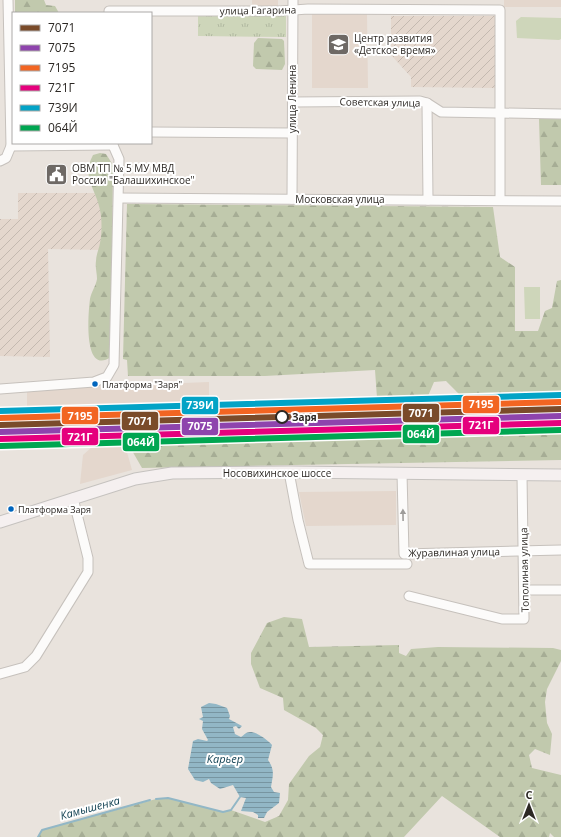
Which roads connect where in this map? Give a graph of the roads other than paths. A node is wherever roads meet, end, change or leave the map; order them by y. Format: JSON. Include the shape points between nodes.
{"nodes":[{"id":1,"x":8,"y":0,"type":"edge"},
{"id":2,"x":292,"y":0,"type":"edge"},
{"id":3,"x":292,"y":10,"type":"junction"},
{"id":4,"x":109,"y":12,"type":"edge"},
{"id":5,"x":134,"y":12,"type":"edge"},
{"id":6,"x":4,"y":19,"type":"edge"},
{"id":7,"x":293,"y":102,"type":"junction"},
{"id":8,"x":427,"y":102,"type":"junction"},
{"id":9,"x":500,"y":113,"type":"junction"},
{"id":10,"x":561,"y":114,"type":"edge"},
{"id":11,"x":152,"y":132,"type":"edge"},
{"id":12,"x":292,"y":133,"type":"junction"},
{"id":13,"x":113,"y":144,"type":"edge"},
{"id":14,"x":11,"y":146,"type":"junction"},
{"id":15,"x":0,"y":161,"type":"edge"},
{"id":16,"x":119,"y":198,"type":"junction"},
{"id":17,"x":292,"y":199,"type":"junction"},
{"id":18,"x":428,"y":200,"type":"junction"},
{"id":19,"x":500,"y":200,"type":"junction"},
{"id":20,"x":561,"y":201,"type":"edge"},
{"id":21,"x":0,"y":389,"type":"edge"},
{"id":22,"x":289,"y":472,"type":"junction"},
{"id":23,"x":402,"y":473,"type":"junction"},
{"id":24,"x":522,"y":475,"type":"junction"},
{"id":25,"x":561,"y":475,"type":"edge"},
{"id":26,"x":73,"y":498,"type":"junction"},
{"id":27,"x":0,"y":522,"type":"edge"},
{"id":28,"x":561,"y":550,"type":"edge"},
{"id":29,"x":524,"y":551,"type":"junction"},
{"id":30,"x":408,"y":564,"type":"dead end"},
{"id":31,"x":524,"y":590,"type":"junction"},
{"id":32,"x":561,"y":590,"type":"edge"},
{"id":33,"x":409,"y":596,"type":"dead end"},
{"id":34,"x":0,"y":674,"type":"edge"}],
"edges":[{"from":1,"to":6,"type":"street"},
{"from":2,"to":3,"type":"street","name":"улица Ленина"},
{"from":3,"to":5,"type":"street","name":"улица Гагарина"},
{"from":3,"to":7,"type":"street","name":"улица Ленина"},
{"from":3,"to":9,"type":"street","name":"улица Гагарина","via":[[497,9],[500,12]]},
{"from":4,"to":5,"type":"street","name":"улица Гагарина"},
{"from":6,"to":14,"type":"street"},
{"from":7,"to":8,"type":"street","name":"Советская улица"},
{"from":7,"to":12,"type":"street","name":"улица Ленина"},
{"from":8,"to":9,"type":"street","name":"Советская улица","via":[[441,112]]},
{"from":8,"to":18,"type":"street"},
{"from":9,"to":10,"type":"street","name":"Советская улица"},
{"from":9,"to":19,"type":"street"},
{"from":11,"to":12,"type":"street"},
{"from":12,"to":17,"type":"street","name":"улица Ленина"},
{"from":13,"to":14,"type":"street"},
{"from":13,"to":16,"type":"street","via":[[119,160]]},
{"from":14,"to":15,"type":"street","via":[[6,158]]},
{"from":16,"to":17,"type":"street","name":"Московская улица"},
{"from":16,"to":21,"type":"street","via":[[115,358],[112,370],[107,377],[94,382]]},
{"from":17,"to":18,"type":"street","name":"Московская улица"},
{"from":18,"to":19,"type":"street","name":"Московская улица"},
{"from":19,"to":20,"type":"street","name":"Московская улица"},
{"from":22,"to":23,"type":"main road","name":"Носовихинское шоссе"},
{"from":22,"to":26,"type":"main road","name":"Носовихинское шоссе","via":[[172,473],[135,479]]},
{"from":22,"to":30,"type":"street","via":[[309,564]]},
{"from":23,"to":24,"type":"main road","name":"Носовихинское шоссе"},
{"from":29,"to":23,"type":"street","name":"Журавлиная улица","one_way":true,"via":[[404,554]]},
{"from":24,"to":25,"type":"main road","name":"Носовихинское шоссе"},
{"from":24,"to":29,"type":"street","name":"Тополиная улица"},
{"from":26,"to":27,"type":"main road","name":"Носовихинское шоссе"},
{"from":26,"to":34,"type":"street","via":[[88,558],[88,572],[36,656],[24,667]]},
{"from":28,"to":29,"type":"street","name":"Журавлиная улица"},
{"from":29,"to":31,"type":"street","name":"Тополиная улица"},
{"from":31,"to":32,"type":"street"},
{"from":31,"to":33,"type":"street","name":"Тополиная улица","via":[[524,619],[502,619]]}]}
